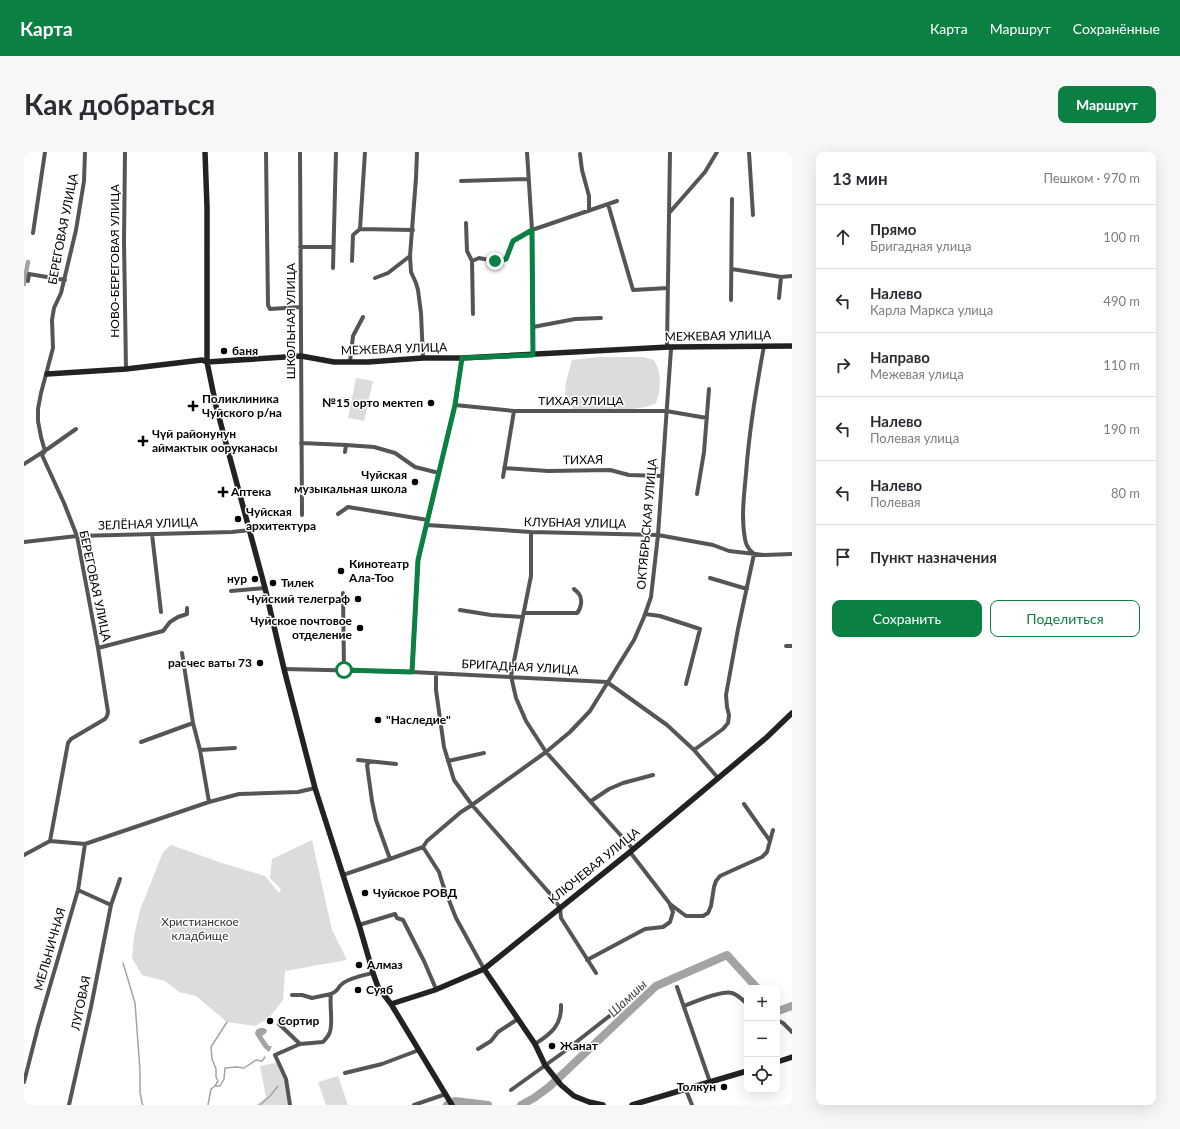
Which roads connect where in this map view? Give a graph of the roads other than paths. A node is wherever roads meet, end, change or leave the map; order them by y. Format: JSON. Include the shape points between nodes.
{"nodes":[{"id":1,"x":45,"y":152,"type":"edge"},
{"id":2,"x":85,"y":152,"type":"edge"},
{"id":3,"x":125,"y":152,"type":"edge"},
{"id":4,"x":205,"y":152,"type":"edge"},
{"id":5,"x":266,"y":152,"type":"edge"},
{"id":6,"x":300,"y":152,"type":"edge"},
{"id":7,"x":336,"y":152,"type":"edge"},
{"id":8,"x":365,"y":152,"type":"edge"},
{"id":9,"x":417,"y":152,"type":"edge"},
{"id":10,"x":527,"y":152,"type":"edge"},
{"id":11,"x":670,"y":152,"type":"edge"},
{"id":12,"x":718,"y":152,"type":"edge"},
{"id":13,"x":749,"y":152,"type":"edge"},
{"id":14,"x":580,"y":154,"type":"dead end"},
{"id":15,"x":529,"y":178,"type":"junction"},
{"id":16,"x":461,"y":181,"type":"dead end"},
{"id":17,"x":732,"y":199,"type":"dead end"},
{"id":18,"x":617,"y":201,"type":"dead end"},
{"id":19,"x":608,"y":204,"type":"junction"},
{"id":20,"x":589,"y":211,"type":"junction"},
{"id":21,"x":670,"y":212,"type":"junction"},
{"id":22,"x":753,"y":215,"type":"dead end"},
{"id":23,"x":466,"y":223,"type":"dead end"},
{"id":24,"x":360,"y":229,"type":"junction"},
{"id":25,"x":413,"y":230,"type":"junction"},
{"id":26,"x":532,"y":230,"type":"junction"},
{"id":27,"x":33,"y":233,"type":"dead end"},
{"id":28,"x":300,"y":247,"type":"junction"},
{"id":29,"x":333,"y":247,"type":"junction"},
{"id":30,"x":410,"y":256,"type":"junction"},
{"id":31,"x":352,"y":261,"type":"dead end"},
{"id":32,"x":472,"y":261,"type":"junction"},
{"id":33,"x":333,"y":268,"type":"dead end"},
{"id":34,"x":732,"y":269,"type":"junction"},
{"id":35,"x":792,"y":276,"type":"edge"},
{"id":36,"x":781,"y":277,"type":"junction"},
{"id":37,"x":375,"y":278,"type":"dead end"},
{"id":38,"x":65,"y":280,"type":"junction"},
{"id":39,"x":28,"y":281,"type":"dead end"},
{"id":40,"x":668,"y":288,"type":"junction"},
{"id":41,"x":779,"y":298,"type":"dead end"},
{"id":42,"x":731,"y":300,"type":"dead end"},
{"id":43,"x":301,"y":307,"type":"junction"},
{"id":44,"x":473,"y":314,"type":"dead end"},
{"id":45,"x":363,"y":318,"type":"dead end"},
{"id":46,"x":601,"y":318,"type":"dead end"},
{"id":47,"x":533,"y":327,"type":"junction"},
{"id":48,"x":764,"y":346,"type":"junction"},
{"id":49,"x":792,"y":346,"type":"edge"},
{"id":50,"x":669,"y":347,"type":"junction"},
{"id":51,"x":533,"y":355,"type":"junction"},
{"id":52,"x":301,"y":356,"type":"junction"},
{"id":53,"x":423,"y":358,"type":"junction"},
{"id":54,"x":462,"y":358,"type":"junction"},
{"id":55,"x":207,"y":362,"type":"junction"},
{"id":56,"x":350,"y":362,"type":"junction"},
{"id":57,"x":126,"y":369,"type":"junction"},
{"id":58,"x":47,"y":374,"type":"junction"},
{"id":59,"x":709,"y":389,"type":"dead end"},
{"id":60,"x":455,"y":405,"type":"junction"},
{"id":61,"x":514,"y":411,"type":"junction"},
{"id":62,"x":666,"y":411,"type":"junction"},
{"id":63,"x":707,"y":418,"type":"junction"},
{"id":64,"x":76,"y":429,"type":"dead end"},
{"id":65,"x":301,"y":443,"type":"junction"},
{"id":66,"x":346,"y":445,"type":"junction"},
{"id":67,"x":45,"y":451,"type":"junction"},
{"id":68,"x":345,"y":452,"type":"dead end"},
{"id":69,"x":24,"y":464,"type":"edge"},
{"id":70,"x":504,"y":468,"type":"junction"},
{"id":71,"x":439,"y":473,"type":"junction"},
{"id":72,"x":662,"y":476,"type":"junction"},
{"id":73,"x":503,"y":477,"type":"dead end"},
{"id":74,"x":697,"y":494,"type":"dead end"},
{"id":75,"x":302,"y":514,"type":"dead end"},
{"id":76,"x":338,"y":514,"type":"dead end"},
{"id":77,"x":428,"y":522,"type":"junction"},
{"id":78,"x":250,"y":530,"type":"junction"},
{"id":79,"x":531,"y":532,"type":"junction"},
{"id":80,"x":152,"y":534,"type":"junction"},
{"id":81,"x":658,"y":535,"type":"junction"},
{"id":82,"x":77,"y":536,"type":"junction"},
{"id":83,"x":24,"y":542,"type":"edge"},
{"id":84,"x":754,"y":554,"type":"junction"},
{"id":85,"x":792,"y":554,"type":"edge"},
{"id":86,"x":710,"y":578,"type":"dead end"},
{"id":87,"x":265,"y":588,"type":"junction"},
{"id":88,"x":747,"y":588,"type":"junction"},
{"id":89,"x":574,"y":589,"type":"dead end"},
{"id":90,"x":231,"y":591,"type":"dead end"},
{"id":91,"x":342,"y":593,"type":"dead end"},
{"id":92,"x":187,"y":608,"type":"dead end"},
{"id":93,"x":460,"y":610,"type":"dead end"},
{"id":94,"x":161,"y":612,"type":"dead end"},
{"id":95,"x":645,"y":614,"type":"junction"},
{"id":96,"x":523,"y":615,"type":"junction"},
{"id":97,"x":786,"y":646,"type":"dead end"},
{"id":98,"x":792,"y":646,"type":"edge"},
{"id":99,"x":98,"y":648,"type":"junction"},
{"id":100,"x":182,"y":653,"type":"dead end"},
{"id":101,"x":284,"y":670,"type":"junction"},
{"id":102,"x":344,"y":670,"type":"junction"},
{"id":103,"x":412,"y":672,"type":"junction"},
{"id":104,"x":436,"y":673,"type":"junction"},
{"id":105,"x":511,"y":676,"type":"junction"},
{"id":106,"x":607,"y":682,"type":"junction"},
{"id":107,"x":686,"y":684,"type":"dead end"},
{"id":108,"x":792,"y":713,"type":"edge"},
{"id":109,"x":193,"y":723,"type":"junction"},
{"id":110,"x":141,"y":742,"type":"dead end"},
{"id":111,"x":234,"y":748,"type":"dead end"},
{"id":112,"x":200,"y":750,"type":"junction"},
{"id":113,"x":694,"y":750,"type":"junction"},
{"id":114,"x":546,"y":752,"type":"junction"},
{"id":115,"x":484,"y":753,"type":"dead end"},
{"id":116,"x":358,"y":760,"type":"dead end"},
{"id":117,"x":370,"y":761,"type":"junction"},
{"id":118,"x":448,"y":761,"type":"junction"},
{"id":119,"x":396,"y":764,"type":"dead end"},
{"id":120,"x":653,"y":775,"type":"dead end"},
{"id":121,"x":718,"y":778,"type":"junction"},
{"id":122,"x":315,"y":788,"type":"junction"},
{"id":123,"x":591,"y":801,"type":"junction"},
{"id":124,"x":209,"y":802,"type":"junction"},
{"id":125,"x":744,"y":804,"type":"dead end"},
{"id":126,"x":472,"y":805,"type":"junction"},
{"id":127,"x":773,"y":830,"type":"dead end"},
{"id":128,"x":50,"y":841,"type":"junction"},
{"id":129,"x":770,"y":841,"type":"junction"},
{"id":130,"x":85,"y":844,"type":"junction"},
{"id":131,"x":423,"y":846,"type":"junction"},
{"id":132,"x":631,"y":850,"type":"junction"},
{"id":133,"x":24,"y":855,"type":"edge"},
{"id":134,"x":390,"y":859,"type":"junction"},
{"id":135,"x":343,"y":875,"type":"junction"},
{"id":136,"x":120,"y":879,"type":"dead end"},
{"id":137,"x":78,"y":890,"type":"junction"},
{"id":138,"x":111,"y":905,"type":"junction"},
{"id":139,"x":672,"y":905,"type":"junction"},
{"id":140,"x":560,"y":908,"type":"junction"},
{"id":141,"x":359,"y":925,"type":"junction"},
{"id":142,"x":587,"y":960,"type":"junction"},
{"id":143,"x":484,"y":969,"type":"junction"},
{"id":144,"x":373,"y":973,"type":"junction"},
{"id":145,"x":596,"y":973,"type":"dead end"},
{"id":146,"x":678,"y":987,"type":"dead end"},
{"id":147,"x":436,"y":989,"type":"junction"},
{"id":148,"x":331,"y":994,"type":"junction"},
{"id":149,"x":292,"y":995,"type":"dead end"},
{"id":150,"x":744,"y":1001,"type":"edge"},
{"id":151,"x":391,"y":1004,"type":"junction"},
{"id":152,"x":561,"y":1005,"type":"dead end"},
{"id":153,"x":684,"y":1006,"type":"junction"},
{"id":154,"x":612,"y":1014,"type":"dead end"},
{"id":155,"x":284,"y":1019,"type":"dead end"},
{"id":156,"x":518,"y":1019,"type":"junction"},
{"id":157,"x":779,"y":1021,"type":"edge"},
{"id":158,"x":792,"y":1032,"type":"edge"},
{"id":159,"x":300,"y":1044,"type":"junction"},
{"id":160,"x":535,"y":1044,"type":"junction"},
{"id":161,"x":478,"y":1049,"type":"dead end"},
{"id":162,"x":420,"y":1050,"type":"junction"},
{"id":163,"x":792,"y":1057,"type":"edge"},
{"id":164,"x":780,"y":1061,"type":"edge"},
{"id":165,"x":545,"y":1065,"type":"junction"},
{"id":166,"x":744,"y":1072,"type":"edge"},
{"id":167,"x":345,"y":1073,"type":"dead end"},
{"id":168,"x":24,"y":1082,"type":"edge"},
{"id":169,"x":710,"y":1082,"type":"junction"},
{"id":170,"x":511,"y":1090,"type":"dead end"},
{"id":171,"x":686,"y":1090,"type":"junction"},
{"id":172,"x":447,"y":1096,"type":"junction"},
{"id":173,"x":69,"y":1105,"type":"edge"},
{"id":174,"x":290,"y":1105,"type":"edge"},
{"id":175,"x":414,"y":1105,"type":"edge"},
{"id":176,"x":452,"y":1105,"type":"edge"},
{"id":177,"x":603,"y":1105,"type":"edge"},
{"id":178,"x":632,"y":1105,"type":"edge"},
{"id":179,"x":692,"y":1105,"type":"edge"}],
"edges":[{"from":1,"to":27,"type":"street"},
{"from":2,"to":38,"type":"street","name":"БЕРЕГОВАЯ УЛИЦА","via":[[84,181]]},
{"from":3,"to":57,"type":"street","name":"НОВО-БЕРЕГОВАЯ УЛИЦА"},
{"from":4,"to":55,"type":"street"},
{"from":5,"to":43,"type":"street","via":[[268,305],[270,309]]},
{"from":6,"to":28,"type":"street","name":"ШКОЛЬНАЯ УЛИЦА"},
{"from":7,"to":29,"type":"street"},
{"from":8,"to":24,"type":"street"},
{"from":9,"to":25,"type":"street"},
{"from":10,"to":15,"type":"street"},
{"from":11,"to":21,"type":"street","name":"ОКТЯБРЬСКАЯ УЛИЦА"},
{"from":12,"to":21,"type":"street","via":[[705,172]]},
{"from":13,"to":22,"type":"street"},
{"from":14,"to":20,"type":"street","via":[[589,196]]},
{"from":15,"to":16,"type":"street"},
{"from":15,"to":26,"type":"street"},
{"from":17,"to":34,"type":"street"},
{"from":18,"to":19,"type":"street"},
{"from":19,"to":20,"type":"street"},
{"from":19,"to":40,"type":"street","via":[[633,290]]},
{"from":20,"to":26,"type":"street"},
{"from":21,"to":40,"type":"street","name":"ОКТЯБРЬСКАЯ УЛИЦА"},
{"from":23,"to":32,"type":"street","via":[[467,251]]},
{"from":24,"to":25,"type":"street"},
{"from":24,"to":31,"type":"street","via":[[353,235]]},
{"from":25,"to":30,"type":"street"},
{"from":26,"to":32,"type":"street","via":[[513,241],[506,259],[495,261],[480,258]]},
{"from":26,"to":47,"type":"street"},
{"from":28,"to":29,"type":"street"},
{"from":28,"to":43,"type":"street","name":"ШКОЛЬНАЯ УЛИЦА"},
{"from":29,"to":33,"type":"street"},
{"from":30,"to":37,"type":"street","via":[[388,273]]},
{"from":30,"to":53,"type":"street","via":[[411,272],[418,290],[421,313]]},
{"from":32,"to":44,"type":"street"},
{"from":34,"to":36,"type":"street"},
{"from":34,"to":42,"type":"street"},
{"from":35,"to":36,"type":"street"},
{"from":36,"to":41,"type":"street"},
{"from":38,"to":39,"type":"street","via":[[29,274]]},
{"from":38,"to":58,"type":"street","name":"БЕРЕГОВАЯ УЛИЦА","via":[[54,308],[54,348]]},
{"from":40,"to":50,"type":"street","name":"ОКТЯБРЬСКАЯ УЛИЦА"},
{"from":43,"to":52,"type":"street","name":"ШКОЛЬНАЯ УЛИЦА"},
{"from":45,"to":56,"type":"street","via":[[353,336]]},
{"from":46,"to":47,"type":"street","via":[[575,319]]},
{"from":47,"to":51,"type":"street"},
{"from":48,"to":49,"type":"street","name":"МЕЖЕВАЯ УЛИЦА"},
{"from":48,"to":50,"type":"street","name":"МЕЖЕВАЯ УЛИЦА"},
{"from":48,"to":84,"type":"street","via":[[754,400],[744,498],[745,540],[749,550]]},
{"from":50,"to":51,"type":"street","name":"МЕЖЕВАЯ УЛИЦА"},
{"from":50,"to":62,"type":"street","name":"ОКТЯБРЬСКАЯ УЛИЦА","via":[[671,349]]},
{"from":51,"to":54,"type":"street","name":"МЕЖЕВАЯ УЛИЦА"},
{"from":52,"to":55,"type":"street","name":"МЕЖЕВАЯ УЛИЦА"},
{"from":52,"to":56,"type":"street","name":"МЕЖЕВАЯ УЛИЦА"},
{"from":52,"to":65,"type":"street","name":"ШКОЛЬНАЯ УЛИЦА"},
{"from":53,"to":54,"type":"street","name":"МЕЖЕВАЯ УЛИЦА"},
{"from":53,"to":56,"type":"street","name":"МЕЖЕВАЯ УЛИЦА"},
{"from":54,"to":60,"type":"street"},
{"from":55,"to":57,"type":"street","name":"МЕЖЕВАЯ УЛИЦА","via":[[202,360]]},
{"from":55,"to":78,"type":"street","via":[[216,406]]},
{"from":57,"to":58,"type":"street","name":"МЕЖЕВАЯ УЛИЦА"},
{"from":58,"to":67,"type":"street","name":"БЕРЕГОВАЯ УЛИЦА","via":[[38,409]]},
{"from":59,"to":63,"type":"street"},
{"from":60,"to":61,"type":"street","name":"ТИХАЯ УЛИЦА"},
{"from":60,"to":71,"type":"street"},
{"from":61,"to":62,"type":"street","name":"ТИХАЯ УЛИЦА"},
{"from":61,"to":70,"type":"street"},
{"from":62,"to":63,"type":"street","name":"ТИХАЯ УЛИЦА"},
{"from":62,"to":72,"type":"street","name":"ОКТЯБРЬСКАЯ УЛИЦА"},
{"from":63,"to":74,"type":"street"},
{"from":64,"to":67,"type":"street"},
{"from":65,"to":66,"type":"street"},
{"from":65,"to":75,"type":"street","name":"ШКОЛЬНАЯ УЛИЦА"},
{"from":66,"to":68,"type":"street"},
{"from":66,"to":71,"type":"street","via":[[374,447],[395,453],[415,467]]},
{"from":67,"to":69,"type":"street"},
{"from":67,"to":82,"type":"street","name":"БЕРЕГОВАЯ УЛИЦА","via":[[42,455]]},
{"from":70,"to":72,"type":"street","name":"ТИХАЯ","via":[[548,471],[610,470],[629,475]]},
{"from":70,"to":73,"type":"street"},
{"from":71,"to":77,"type":"street"},
{"from":72,"to":81,"type":"street","name":"ОКТЯБРЬСКАЯ УЛИЦА"},
{"from":76,"to":77,"type":"street","name":"КЛУБНАЯ УЛИЦА","via":[[348,507]]},
{"from":77,"to":79,"type":"street","name":"КЛУБНАЯ УЛИЦА"},
{"from":77,"to":103,"type":"street","via":[[418,560]]},
{"from":78,"to":80,"type":"street","name":"ЗЕЛЁНАЯ УЛИЦА"},
{"from":78,"to":87,"type":"street"},
{"from":79,"to":81,"type":"street","name":"КЛУБНАЯ УЛИЦА"},
{"from":79,"to":96,"type":"street","via":[[531,576]]},
{"from":80,"to":82,"type":"street","name":"ЗЕЛЁНАЯ УЛИЦА"},
{"from":80,"to":94,"type":"street"},
{"from":81,"to":84,"type":"street","name":"КЛУБНАЯ УЛИЦА"},
{"from":81,"to":95,"type":"street","name":"ОКТЯБРЬСКАЯ УЛИЦА","via":[[651,597]]},
{"from":82,"to":83,"type":"street","name":"ЗЕЛЁНАЯ УЛИЦА"},
{"from":82,"to":99,"type":"street","name":"БЕРЕГОВАЯ УЛИЦА"},
{"from":84,"to":85,"type":"street","name":"КЛУБНАЯ УЛИЦА"},
{"from":84,"to":88,"type":"street"},
{"from":86,"to":88,"type":"street"},
{"from":87,"to":90,"type":"street"},
{"from":87,"to":101,"type":"street"},
{"from":88,"to":113,"type":"street","via":[[726,695],[728,723]]},
{"from":89,"to":96,"type":"street","via":[[580,594],[581,601],[580,610],[576,613]]},
{"from":91,"to":102,"type":"street"},
{"from":92,"to":99,"type":"street","via":[[188,614],[170,622],[163,631]]},
{"from":93,"to":96,"type":"street","via":[[491,615]]},
{"from":95,"to":106,"type":"street","name":"ОКТЯБРЬСКАЯ УЛИЦА","via":[[634,640]]},
{"from":95,"to":107,"type":"street","via":[[700,628]]},
{"from":96,"to":105,"type":"street"},
{"from":97,"to":98,"type":"street"},
{"from":99,"to":128,"type":"street","name":"БЕРЕГОВАЯ УЛИЦА","via":[[108,712],[104,719],[68,743]]},
{"from":100,"to":109,"type":"street"},
{"from":101,"to":102,"type":"street","name":"БРИГАДНАЯ УЛИЦА"},
{"from":101,"to":122,"type":"street"},
{"from":102,"to":103,"type":"street","name":"БРИГАДНАЯ УЛИЦА"},
{"from":103,"to":104,"type":"street","name":"БРИГАДНАЯ УЛИЦА"},
{"from":104,"to":105,"type":"street","name":"БРИГАДНАЯ УЛИЦА"},
{"from":104,"to":118,"type":"street","via":[[438,709]]},
{"from":105,"to":106,"type":"street","name":"БРИГАДНАЯ УЛИЦА"},
{"from":105,"to":114,"type":"street","via":[[516,698],[526,720]]},
{"from":106,"to":113,"type":"street","via":[[668,725]]},
{"from":106,"to":114,"type":"street","name":"ОКТЯБРЬСКАЯ УЛИЦА","via":[[590,710],[570,732]]},
{"from":108,"to":121,"type":"street","name":"КЛЮЧЕВАЯ УЛИЦА"},
{"from":109,"to":110,"type":"street"},
{"from":109,"to":112,"type":"street"},
{"from":111,"to":112,"type":"street"},
{"from":112,"to":124,"type":"street"},
{"from":113,"to":121,"type":"street"},
{"from":114,"to":123,"type":"street"},
{"from":114,"to":126,"type":"street","name":"ОКТЯБРЬСКАЯ УЛИЦА"},
{"from":115,"to":118,"type":"street"},
{"from":116,"to":117,"type":"street"},
{"from":117,"to":119,"type":"street"},
{"from":117,"to":134,"type":"street","via":[[367,765],[372,801]]},
{"from":118,"to":126,"type":"street","via":[[454,780]]},
{"from":120,"to":123,"type":"street","via":[[623,783]]},
{"from":121,"to":132,"type":"street","name":"КЛЮЧЕВАЯ УЛИЦА"},
{"from":122,"to":124,"type":"street","via":[[298,792],[239,794]]},
{"from":122,"to":135,"type":"street"},
{"from":123,"to":132,"type":"street"},
{"from":124,"to":130,"type":"street"},
{"from":125,"to":129,"type":"street"},
{"from":126,"to":131,"type":"street","name":"ОКТЯБРЬСКАЯ УЛИЦА"},
{"from":126,"to":140,"type":"street"},
{"from":127,"to":129,"type":"street"},
{"from":128,"to":130,"type":"street"},
{"from":128,"to":133,"type":"street"},
{"from":129,"to":139,"type":"street","via":[[767,852],[762,857],[720,876],[714,887],[708,913],[703,916],[686,916]]},
{"from":130,"to":137,"type":"street","name":"МЕЛЬНИЧНАЯ"},
{"from":131,"to":134,"type":"street","name":"ОКТЯБРЬСКАЯ УЛИЦА"},
{"from":131,"to":143,"type":"street","via":[[439,872],[456,918]]},
{"from":132,"to":139,"type":"street"},
{"from":132,"to":140,"type":"street","name":"КЛЮЧЕВАЯ УЛИЦА"},
{"from":134,"to":135,"type":"street","name":"ОКТЯБРЬСКАЯ УЛИЦА"},
{"from":135,"to":141,"type":"street"},
{"from":136,"to":138,"type":"street","name":"ЛУГОВАЯ"},
{"from":137,"to":138,"type":"street"},
{"from":137,"to":168,"type":"street","name":"МЕЛЬНИЧНАЯ"},
{"from":138,"to":173,"type":"street","name":"ЛУГОВАЯ"},
{"from":139,"to":142,"type":"street","via":[[670,922],[645,929]]},
{"from":140,"to":142,"type":"street","via":[[561,918]]},
{"from":140,"to":143,"type":"street","name":"КЛЮЧЕВАЯ УЛИЦА"},
{"from":141,"to":144,"type":"street"},
{"from":141,"to":147,"type":"street","via":[[395,914],[403,920]]},
{"from":142,"to":145,"type":"street"},
{"from":143,"to":147,"type":"street","name":"КЛЮЧЕВАЯ УЛИЦА"},
{"from":143,"to":156,"type":"street"},
{"from":144,"to":148,"type":"street","via":[[343,983],[337,992]]},
{"from":144,"to":151,"type":"street","via":[[378,987]]},
{"from":146,"to":153,"type":"street"},
{"from":147,"to":151,"type":"street","name":"КЛЮЧЕВАЯ УЛИЦА"},
{"from":148,"to":149,"type":"street","via":[[312,998]]},
{"from":148,"to":159,"type":"street","via":[[330,1033],[323,1042]]},
{"from":150,"to":153,"type":"street","via":[[731,992],[716,994]]},
{"from":151,"to":162,"type":"street"},
{"from":152,"to":160,"type":"street","via":[[558,1025]]},
{"from":153,"to":169,"type":"street"},
{"from":154,"to":165,"type":"street"},
{"from":155,"to":159,"type":"street","via":[[279,1024]]},
{"from":156,"to":160,"type":"street"},
{"from":156,"to":161,"type":"street"},
{"from":157,"to":158,"type":"street"},
{"from":159,"to":174,"type":"street","via":[[275,1055],[286,1080]]},
{"from":160,"to":165,"type":"street"},
{"from":162,"to":167,"type":"street","via":[[382,1064]]},
{"from":162,"to":172,"type":"street"},
{"from":163,"to":164,"type":"street"},
{"from":165,"to":170,"type":"street"},
{"from":165,"to":177,"type":"street","via":[[574,1096]]},
{"from":166,"to":169,"type":"street"},
{"from":169,"to":171,"type":"street"},
{"from":171,"to":178,"type":"street"},
{"from":171,"to":179,"type":"street"},
{"from":172,"to":175,"type":"street"},
{"from":172,"to":176,"type":"street"}]}
